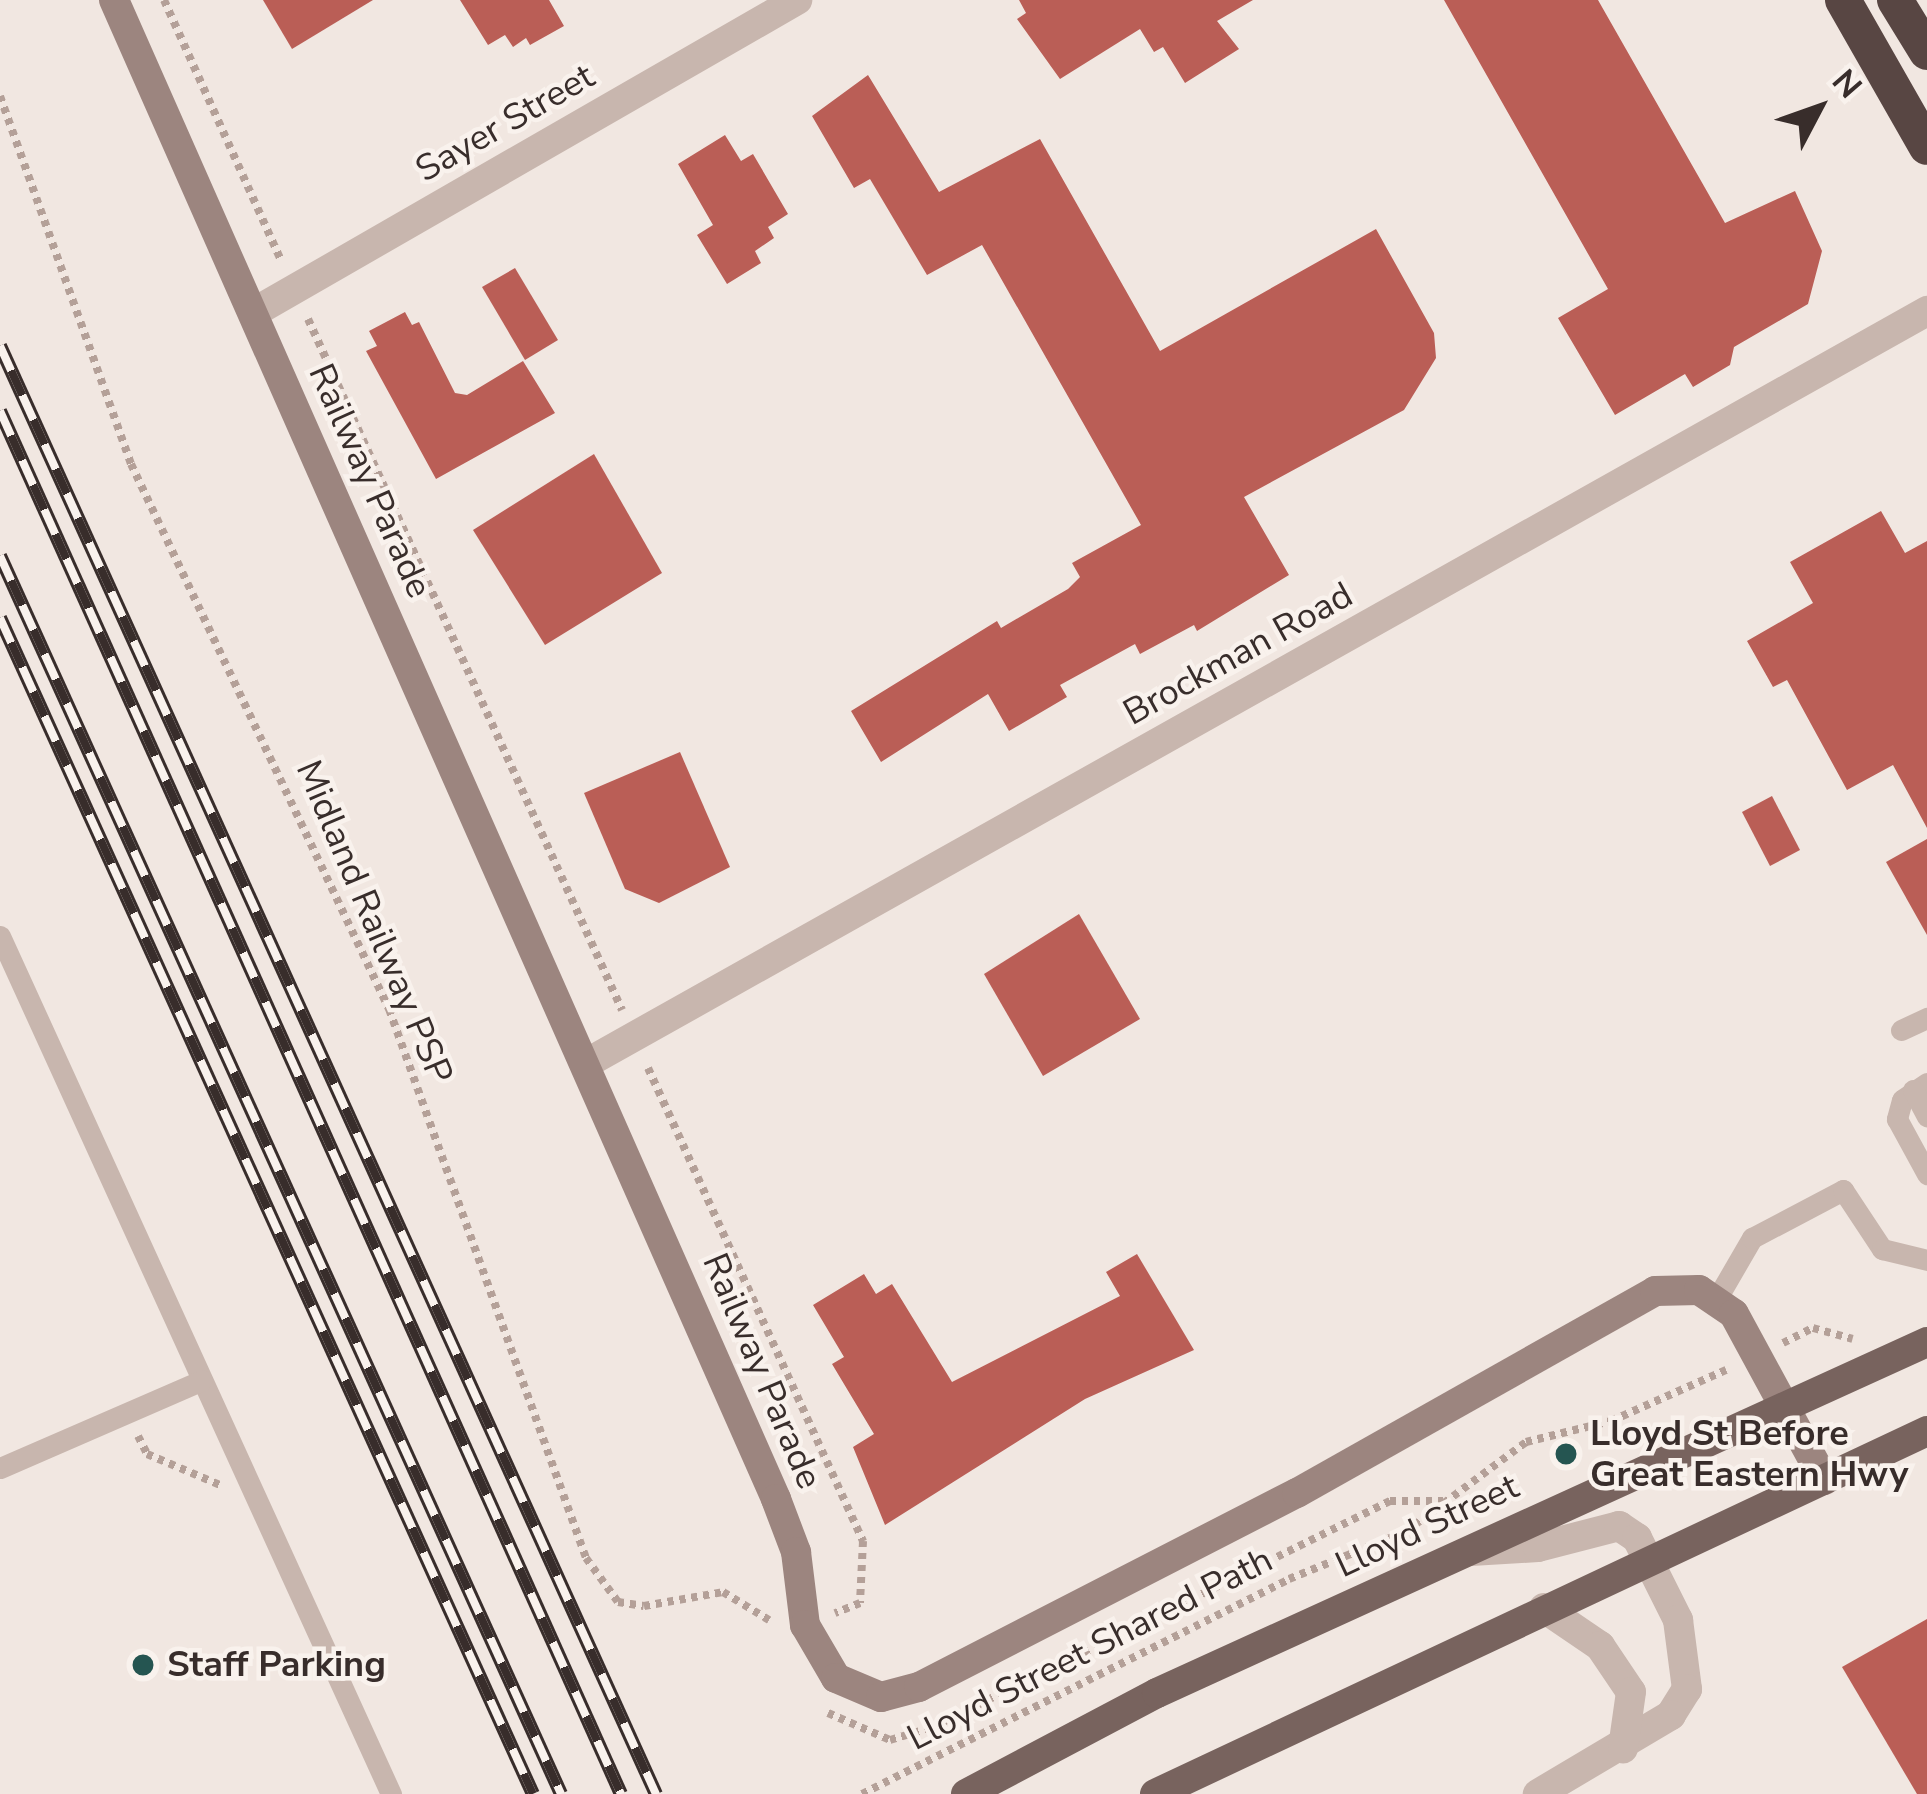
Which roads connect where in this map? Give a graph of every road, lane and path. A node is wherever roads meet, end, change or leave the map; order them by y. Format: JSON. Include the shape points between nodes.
{"nodes":[{"id":1,"x":114,"y":0,"type":"edge"},
{"id":2,"x":164,"y":0,"type":"edge"},
{"id":3,"x":797,"y":0,"type":"edge"},
{"id":4,"x":1843,"y":0,"type":"edge"},
{"id":5,"x":1895,"y":0,"type":"edge"},
{"id":6,"x":1927,"y":52,"type":"edge"},
{"id":7,"x":0,"y":96,"type":"edge"},
{"id":8,"x":1927,"y":147,"type":"edge"},
{"id":9,"x":295,"y":289,"type":"junction"},
{"id":10,"x":1927,"y":311,"type":"edge"},
{"id":11,"x":253,"y":314,"type":"junction"},
{"id":12,"x":0,"y":936,"type":"edge"},
{"id":13,"x":1927,"y":1018,"type":"edge"},
{"id":14,"x":1901,"y":1030,"type":"dead end"},
{"id":15,"x":634,"y":1037,"type":"junction"},
{"id":16,"x":587,"y":1063,"type":"junction"},
{"id":17,"x":1920,"y":1086,"type":"edge"},
{"id":18,"x":1927,"y":1116,"type":"edge"},
{"id":19,"x":1927,"y":1174,"type":"edge"},
{"id":20,"x":1927,"y":1260,"type":"edge"},
{"id":21,"x":1716,"y":1300,"type":"junction"},
{"id":22,"x":1873,"y":1335,"type":"dead end"},
{"id":23,"x":1927,"y":1342,"type":"edge"},
{"id":24,"x":1760,"y":1354,"type":"junction"},
{"id":25,"x":202,"y":1380,"type":"junction"},
{"id":26,"x":1786,"y":1404,"type":"junction"},
{"id":27,"x":127,"y":1413,"type":"junction"},
{"id":28,"x":1927,"y":1431,"type":"edge"},
{"id":29,"x":0,"y":1468,"type":"edge"},
{"id":30,"x":1824,"y":1480,"type":"junction"},
{"id":31,"x":225,"y":1488,"type":"dead end"},
{"id":32,"x":1463,"y":1552,"type":"junction"},
{"id":33,"x":1648,"y":1561,"type":"junction"},
{"id":34,"x":1544,"y":1608,"type":"junction"},
{"id":35,"x":797,"y":1628,"type":"junction"},
{"id":36,"x":1623,"y":1748,"type":"junction"},
{"id":37,"x":391,"y":1794,"type":"edge"},
{"id":38,"x":862,"y":1794,"type":"edge"},
{"id":39,"x":966,"y":1794,"type":"edge"},
{"id":40,"x":1155,"y":1794,"type":"edge"},
{"id":41,"x":1538,"y":1794,"type":"edge"}],
"edges":[{"from":1,"to":11,"type":"street","name":"Railway Parade"},
{"from":2,"to":9,"type":"path"},
{"from":3,"to":9,"type":"street","name":"Sayer Street"},
{"from":4,"to":8,"type":"highway"},
{"from":5,"to":6,"type":"highway"},
{"from":7,"to":35,"type":"path","name":"Midland Railway PSP","via":[[131,464],[389,1009],[586,1558],[618,1601],[644,1606],[723,1592]]},
{"from":9,"to":11,"type":"street","name":"Sayer Street"},
{"from":9,"to":15,"type":"path"},
{"from":10,"to":15,"type":"street","name":"Brockman Road"},
{"from":11,"to":16,"type":"street","name":"Railway Parade"},
{"from":12,"to":25,"type":"lane"},
{"from":13,"to":14,"type":"lane"},
{"from":15,"to":16,"type":"street","name":"Brockman Road"},
{"from":15,"to":35,"type":"path","via":[[862,1541],[860,1603]]},
{"from":16,"to":35,"type":"street","name":"Railway Parade","via":[[783,1516]]},
{"from":17,"to":18,"type":"lane"},
{"from":17,"to":19,"type":"lane","via":[[1898,1119]]},
{"from":20,"to":21,"type":"lane","via":[[1882,1249],[1844,1190],[1752,1238]]},
{"from":21,"to":24,"type":"street"},
{"from":21,"to":35,"type":"street","name":"Railway Parade","via":[[1699,1290],[1654,1291],[1297,1493],[919,1687],[881,1696],[836,1678]]},
{"from":22,"to":24,"type":"path","name":"Lloyd Street Shared Path","via":[[1856,1340],[1813,1328]]},
{"from":23,"to":26,"type":"main road","name":"Lloyd Street"},
{"from":24,"to":26,"type":"street"},
{"from":24,"to":38,"type":"path","name":"Lloyd Street Shared Path","via":[[1612,1421],[1526,1442],[1405,1532],[1288,1579]]},
{"from":25,"to":27,"type":"lane"},
{"from":25,"to":37,"type":"lane"},
{"from":26,"to":30,"type":"street"},
{"from":26,"to":32,"type":"main road","name":"Lloyd Street"},
{"from":27,"to":29,"type":"lane"},
{"from":27,"to":31,"type":"path","via":[[147,1454]]},
{"from":28,"to":30,"type":"main road"},
{"from":30,"to":33,"type":"main road"},
{"from":32,"to":33,"type":"street","via":[[1538,1546],[1619,1526]]},
{"from":32,"to":39,"type":"main road","name":"Lloyd Street","via":[[1157,1693]]},
{"from":33,"to":34,"type":"main road"},
{"from":33,"to":36,"type":"street","via":[[1678,1620],[1688,1689],[1655,1731]]},
{"from":34,"to":36,"type":"street","via":[[1600,1646],[1630,1692]]},
{"from":34,"to":40,"type":"main road"},
{"from":36,"to":41,"type":"street"}]}
